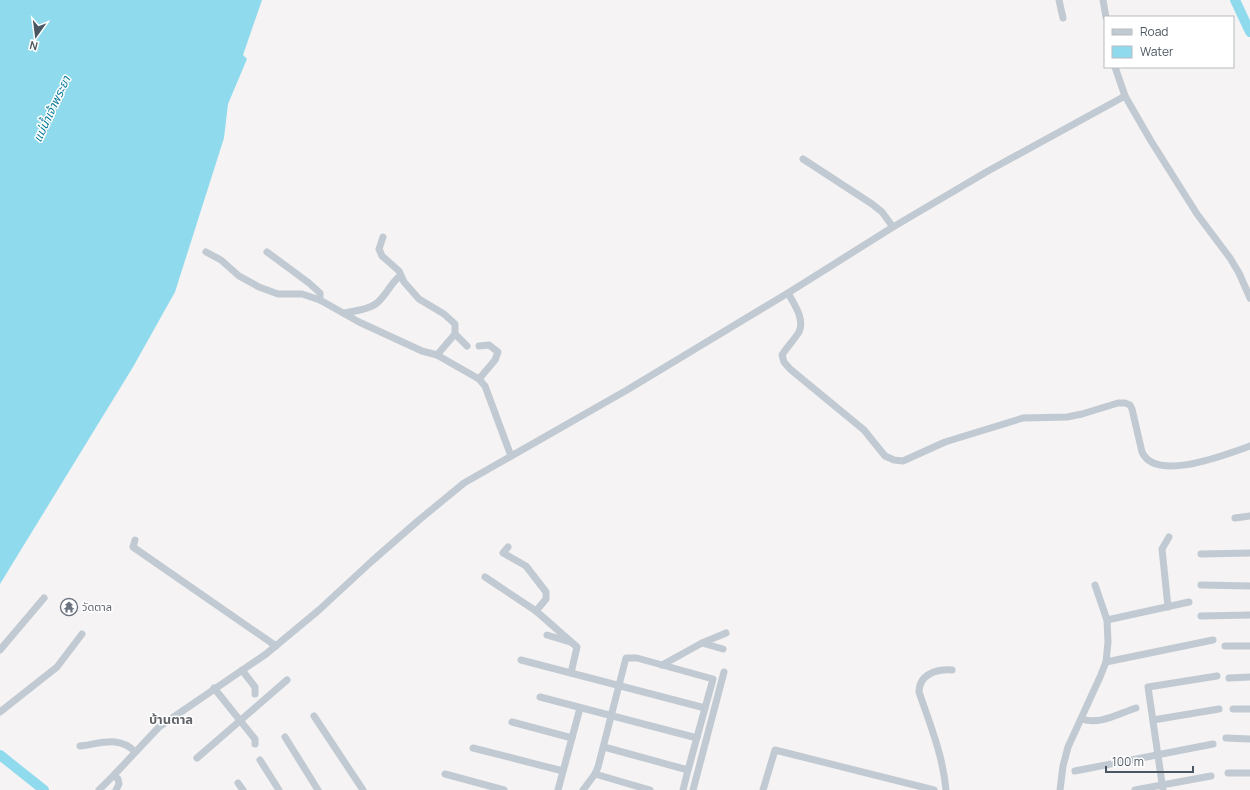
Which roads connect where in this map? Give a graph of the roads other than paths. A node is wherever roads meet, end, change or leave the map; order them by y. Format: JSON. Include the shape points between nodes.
{"nodes":[{"id":1,"x":1059,"y":0,"type":"edge"},
{"id":2,"x":1103,"y":0,"type":"edge"},
{"id":3,"x":1106,"y":16,"type":"edge"},
{"id":4,"x":1063,"y":18,"type":"dead end"},
{"id":5,"x":1115,"y":68,"type":"edge"},
{"id":6,"x":1125,"y":96,"type":"junction"},
{"id":7,"x":803,"y":159,"type":"dead end"},
{"id":8,"x":893,"y":227,"type":"junction"},
{"id":9,"x":383,"y":237,"type":"dead end"},
{"id":10,"x":206,"y":252,"type":"dead end"},
{"id":11,"x":267,"y":252,"type":"dead end"},
{"id":12,"x":400,"y":276,"type":"junction"},
{"id":13,"x":788,"y":293,"type":"junction"},
{"id":14,"x":1250,"y":298,"type":"edge"},
{"id":15,"x":320,"y":300,"type":"junction"},
{"id":16,"x":344,"y":313,"type":"junction"},
{"id":17,"x":455,"y":334,"type":"junction"},
{"id":18,"x":467,"y":346,"type":"dead end"},
{"id":19,"x":479,"y":346,"type":"dead end"},
{"id":20,"x":437,"y":355,"type":"junction"},
{"id":21,"x":479,"y":379,"type":"junction"},
{"id":22,"x":1250,"y":446,"type":"edge"},
{"id":23,"x":511,"y":456,"type":"junction"},
{"id":24,"x":1250,"y":516,"type":"edge"},
{"id":25,"x":1235,"y":518,"type":"dead end"},
{"id":26,"x":1169,"y":537,"type":"dead end"},
{"id":27,"x":136,"y":540,"type":"dead end"},
{"id":28,"x":508,"y":547,"type":"dead end"},
{"id":29,"x":1250,"y":553,"type":"edge"},
{"id":30,"x":1201,"y":554,"type":"dead end"},
{"id":31,"x":485,"y":577,"type":"dead end"},
{"id":32,"x":1095,"y":584,"type":"dead end"},
{"id":33,"x":1201,"y":585,"type":"dead end"},
{"id":34,"x":1250,"y":586,"type":"edge"},
{"id":35,"x":44,"y":598,"type":"dead end"},
{"id":36,"x":1189,"y":602,"type":"dead end"},
{"id":37,"x":1168,"y":607,"type":"junction"},
{"id":38,"x":536,"y":611,"type":"junction"},
{"id":39,"x":1250,"y":615,"type":"edge"},
{"id":40,"x":1201,"y":616,"type":"dead end"},
{"id":41,"x":1107,"y":620,"type":"junction"},
{"id":42,"x":726,"y":633,"type":"dead end"},
{"id":43,"x":82,"y":634,"type":"dead end"},
{"id":44,"x":547,"y":635,"type":"dead end"},
{"id":45,"x":1213,"y":640,"type":"dead end"},
{"id":46,"x":572,"y":643,"type":"junction"},
{"id":47,"x":702,"y":643,"type":"junction"},
{"id":48,"x":276,"y":646,"type":"junction"},
{"id":49,"x":1225,"y":646,"type":"dead end"},
{"id":50,"x":1250,"y":646,"type":"edge"},
{"id":51,"x":723,"y":649,"type":"dead end"},
{"id":52,"x":0,"y":650,"type":"edge"},
{"id":53,"x":521,"y":660,"type":"dead end"},
{"id":54,"x":1106,"y":662,"type":"junction"},
{"id":55,"x":662,"y":665,"type":"junction"},
{"id":56,"x":242,"y":670,"type":"junction"},
{"id":57,"x":952,"y":670,"type":"dead end"},
{"id":58,"x":724,"y":672,"type":"dead end"},
{"id":59,"x":571,"y":673,"type":"junction"},
{"id":60,"x":1217,"y":676,"type":"dead end"},
{"id":61,"x":1250,"y":677,"type":"edge"},
{"id":62,"x":1229,"y":678,"type":"dead end"},
{"id":63,"x":287,"y":680,"type":"dead end"},
{"id":64,"x":619,"y":686,"type":"junction"},
{"id":65,"x":214,"y":688,"type":"junction"},
{"id":66,"x":255,"y":694,"type":"dead end"},
{"id":67,"x":540,"y":697,"type":"dead end"},
{"id":68,"x":580,"y":708,"type":"junction"},
{"id":69,"x":705,"y":708,"type":"junction"},
{"id":70,"x":1136,"y":708,"type":"dead end"},
{"id":71,"x":1219,"y":709,"type":"dead end"},
{"id":72,"x":1233,"y":709,"type":"dead end"},
{"id":73,"x":1250,"y":709,"type":"edge"},
{"id":74,"x":0,"y":712,"type":"edge"},
{"id":75,"x":314,"y":716,"type":"dead end"},
{"id":76,"x":611,"y":716,"type":"junction"},
{"id":77,"x":241,"y":720,"type":"junction"},
{"id":78,"x":1082,"y":720,"type":"junction"},
{"id":79,"x":1153,"y":720,"type":"junction"},
{"id":80,"x":512,"y":722,"type":"dead end"},
{"id":81,"x":285,"y":737,"type":"dead end"},
{"id":82,"x":572,"y":738,"type":"junction"},
{"id":83,"x":697,"y":738,"type":"junction"},
{"id":84,"x":1226,"y":738,"type":"dead end"},
{"id":85,"x":1250,"y":739,"type":"edge"},
{"id":86,"x":255,"y":744,"type":"dead end"},
{"id":87,"x":1213,"y":744,"type":"dead end"},
{"id":88,"x":80,"y":746,"type":"dead end"},
{"id":89,"x":604,"y":747,"type":"junction"},
{"id":90,"x":473,"y":748,"type":"dead end"},
{"id":91,"x":135,"y":752,"type":"junction"},
{"id":92,"x":1158,"y":755,"type":"junction"},
{"id":93,"x":197,"y":758,"type":"dead end"},
{"id":94,"x":260,"y":760,"type":"dead end"},
{"id":95,"x":688,"y":770,"type":"junction"},
{"id":96,"x":563,"y":771,"type":"junction"},
{"id":97,"x":1075,"y":772,"type":"dead end"},
{"id":98,"x":1228,"y":773,"type":"dead end"},
{"id":99,"x":1250,"y":773,"type":"edge"},
{"id":100,"x":445,"y":774,"type":"dead end"},
{"id":101,"x":595,"y":774,"type":"junction"},
{"id":102,"x":114,"y":775,"type":"junction"},
{"id":103,"x":1211,"y":776,"type":"dead end"},
{"id":104,"x":238,"y":783,"type":"dead end"},
{"id":105,"x":1162,"y":788,"type":"edge"},
{"id":106,"x":99,"y":790,"type":"edge"},
{"id":107,"x":116,"y":790,"type":"edge"},
{"id":108,"x":243,"y":790,"type":"edge"},
{"id":109,"x":279,"y":790,"type":"edge"},
{"id":110,"x":318,"y":790,"type":"edge"},
{"id":111,"x":363,"y":790,"type":"edge"},
{"id":112,"x":504,"y":790,"type":"edge"},
{"id":113,"x":558,"y":790,"type":"edge"},
{"id":114,"x":583,"y":790,"type":"edge"},
{"id":115,"x":650,"y":790,"type":"edge"},
{"id":116,"x":683,"y":790,"type":"edge"},
{"id":117,"x":693,"y":790,"type":"edge"},
{"id":118,"x":763,"y":790,"type":"edge"},
{"id":119,"x":934,"y":790,"type":"edge"},
{"id":120,"x":946,"y":790,"type":"edge"},
{"id":121,"x":1060,"y":790,"type":"edge"},
{"id":122,"x":1135,"y":790,"type":"edge"}],
"edges":[{"from":1,"to":4,"type":"street"},
{"from":2,"to":3,"type":"street"},
{"from":5,"to":6,"type":"street"},
{"from":6,"to":8,"type":"street","via":[[988,171]]},
{"from":6,"to":14,"type":"street","via":[[1181,190],[1230,258]]},
{"from":7,"to":8,"type":"street","via":[[872,204]]},
{"from":8,"to":13,"type":"street"},
{"from":9,"to":12,"type":"street","via":[[378,249],[399,271]]},
{"from":10,"to":15,"type":"street","via":[[259,287],[278,294],[302,294]]},
{"from":11,"to":15,"type":"street","via":[[309,282],[320,293]]},
{"from":12,"to":16,"type":"street","via":[[392,282],[378,302]]},
{"from":12,"to":17,"type":"street","via":[[419,299],[455,324]]},
{"from":13,"to":22,"type":"street","via":[[800,316],[801,326],[782,355],[784,362],[864,430],[885,456],[894,460],[903,461],[945,442],[1023,418],[1067,417],[1124,403],[1132,409],[1142,452],[1153,464],[1179,466]]},
{"from":13,"to":23,"type":"street"},
{"from":15,"to":16,"type":"street"},
{"from":16,"to":20,"type":"street","via":[[422,351]]},
{"from":17,"to":18,"type":"street"},
{"from":17,"to":20,"type":"street"},
{"from":19,"to":21,"type":"street","via":[[489,345],[498,352],[496,360]]},
{"from":20,"to":21,"type":"street"},
{"from":21,"to":23,"type":"street","via":[[485,386]]},
{"from":23,"to":48,"type":"street","via":[[464,483]]},
{"from":24,"to":25,"type":"street"},
{"from":26,"to":37,"type":"street","via":[[1162,549]]},
{"from":27,"to":48,"type":"street","via":[[133,547]]},
{"from":28,"to":38,"type":"street","via":[[503,553],[526,566],[546,592],[546,599]]},
{"from":29,"to":30,"type":"street"},
{"from":31,"to":38,"type":"street"},
{"from":32,"to":41,"type":"street"},
{"from":33,"to":34,"type":"street"},
{"from":35,"to":52,"type":"street"},
{"from":36,"to":37,"type":"street"},
{"from":37,"to":41,"type":"street"},
{"from":38,"to":46,"type":"street"},
{"from":39,"to":40,"type":"street"},
{"from":41,"to":54,"type":"street"},
{"from":42,"to":47,"type":"street"},
{"from":43,"to":74,"type":"street","via":[[57,667]]},
{"from":44,"to":46,"type":"street"},
{"from":45,"to":54,"type":"street"},
{"from":46,"to":59,"type":"street","via":[[577,647]]},
{"from":47,"to":51,"type":"street"},
{"from":47,"to":55,"type":"street"},
{"from":48,"to":56,"type":"street"},
{"from":49,"to":50,"type":"street"},
{"from":53,"to":59,"type":"street"},
{"from":54,"to":78,"type":"street"},
{"from":55,"to":64,"type":"street","via":[[637,658],[626,658]]},
{"from":55,"to":69,"type":"street","via":[[713,679]]},
{"from":56,"to":65,"type":"street"},
{"from":56,"to":66,"type":"street","via":[[255,687]]},
{"from":57,"to":120,"type":"street","via":[[927,675],[919,685],[919,692],[938,747]]},
{"from":58,"to":117,"type":"street"},
{"from":59,"to":64,"type":"street"},
{"from":60,"to":79,"type":"street","via":[[1148,687]]},
{"from":61,"to":62,"type":"street"},
{"from":63,"to":77,"type":"street"},
{"from":64,"to":69,"type":"street"},
{"from":64,"to":76,"type":"street"},
{"from":65,"to":77,"type":"street"},
{"from":65,"to":91,"type":"street","via":[[159,727]]},
{"from":67,"to":68,"type":"street"},
{"from":68,"to":76,"type":"street"},
{"from":68,"to":82,"type":"street"},
{"from":69,"to":83,"type":"street"},
{"from":70,"to":78,"type":"street","via":[[1099,721]]},
{"from":71,"to":79,"type":"street"},
{"from":72,"to":73,"type":"street"},
{"from":75,"to":111,"type":"street"},
{"from":76,"to":83,"type":"street"},
{"from":76,"to":89,"type":"street"},
{"from":77,"to":86,"type":"street","via":[[256,739]]},
{"from":77,"to":93,"type":"street"},
{"from":78,"to":121,"type":"street","via":[[1068,747]]},
{"from":79,"to":92,"type":"street"},
{"from":80,"to":82,"type":"street"},
{"from":81,"to":110,"type":"street"},
{"from":82,"to":96,"type":"street"},
{"from":83,"to":95,"type":"street"},
{"from":84,"to":85,"type":"street"},
{"from":87,"to":92,"type":"street"},
{"from":88,"to":91,"type":"street","via":[[122,742]]},
{"from":89,"to":95,"type":"street"},
{"from":89,"to":101,"type":"street"},
{"from":90,"to":96,"type":"street"},
{"from":91,"to":102,"type":"street"},
{"from":92,"to":97,"type":"street"},
{"from":92,"to":105,"type":"street"},
{"from":94,"to":109,"type":"street"},
{"from":95,"to":116,"type":"street"},
{"from":96,"to":113,"type":"street"},
{"from":98,"to":99,"type":"street"},
{"from":100,"to":112,"type":"street"},
{"from":101,"to":114,"type":"street"},
{"from":101,"to":115,"type":"street"},
{"from":102,"to":106,"type":"street"},
{"from":102,"to":107,"type":"street","via":[[119,784]]},
{"from":103,"to":105,"type":"street"},
{"from":104,"to":108,"type":"street"},
{"from":105,"to":122,"type":"street"},
{"from":118,"to":119,"type":"street","via":[[775,750]]}]}
